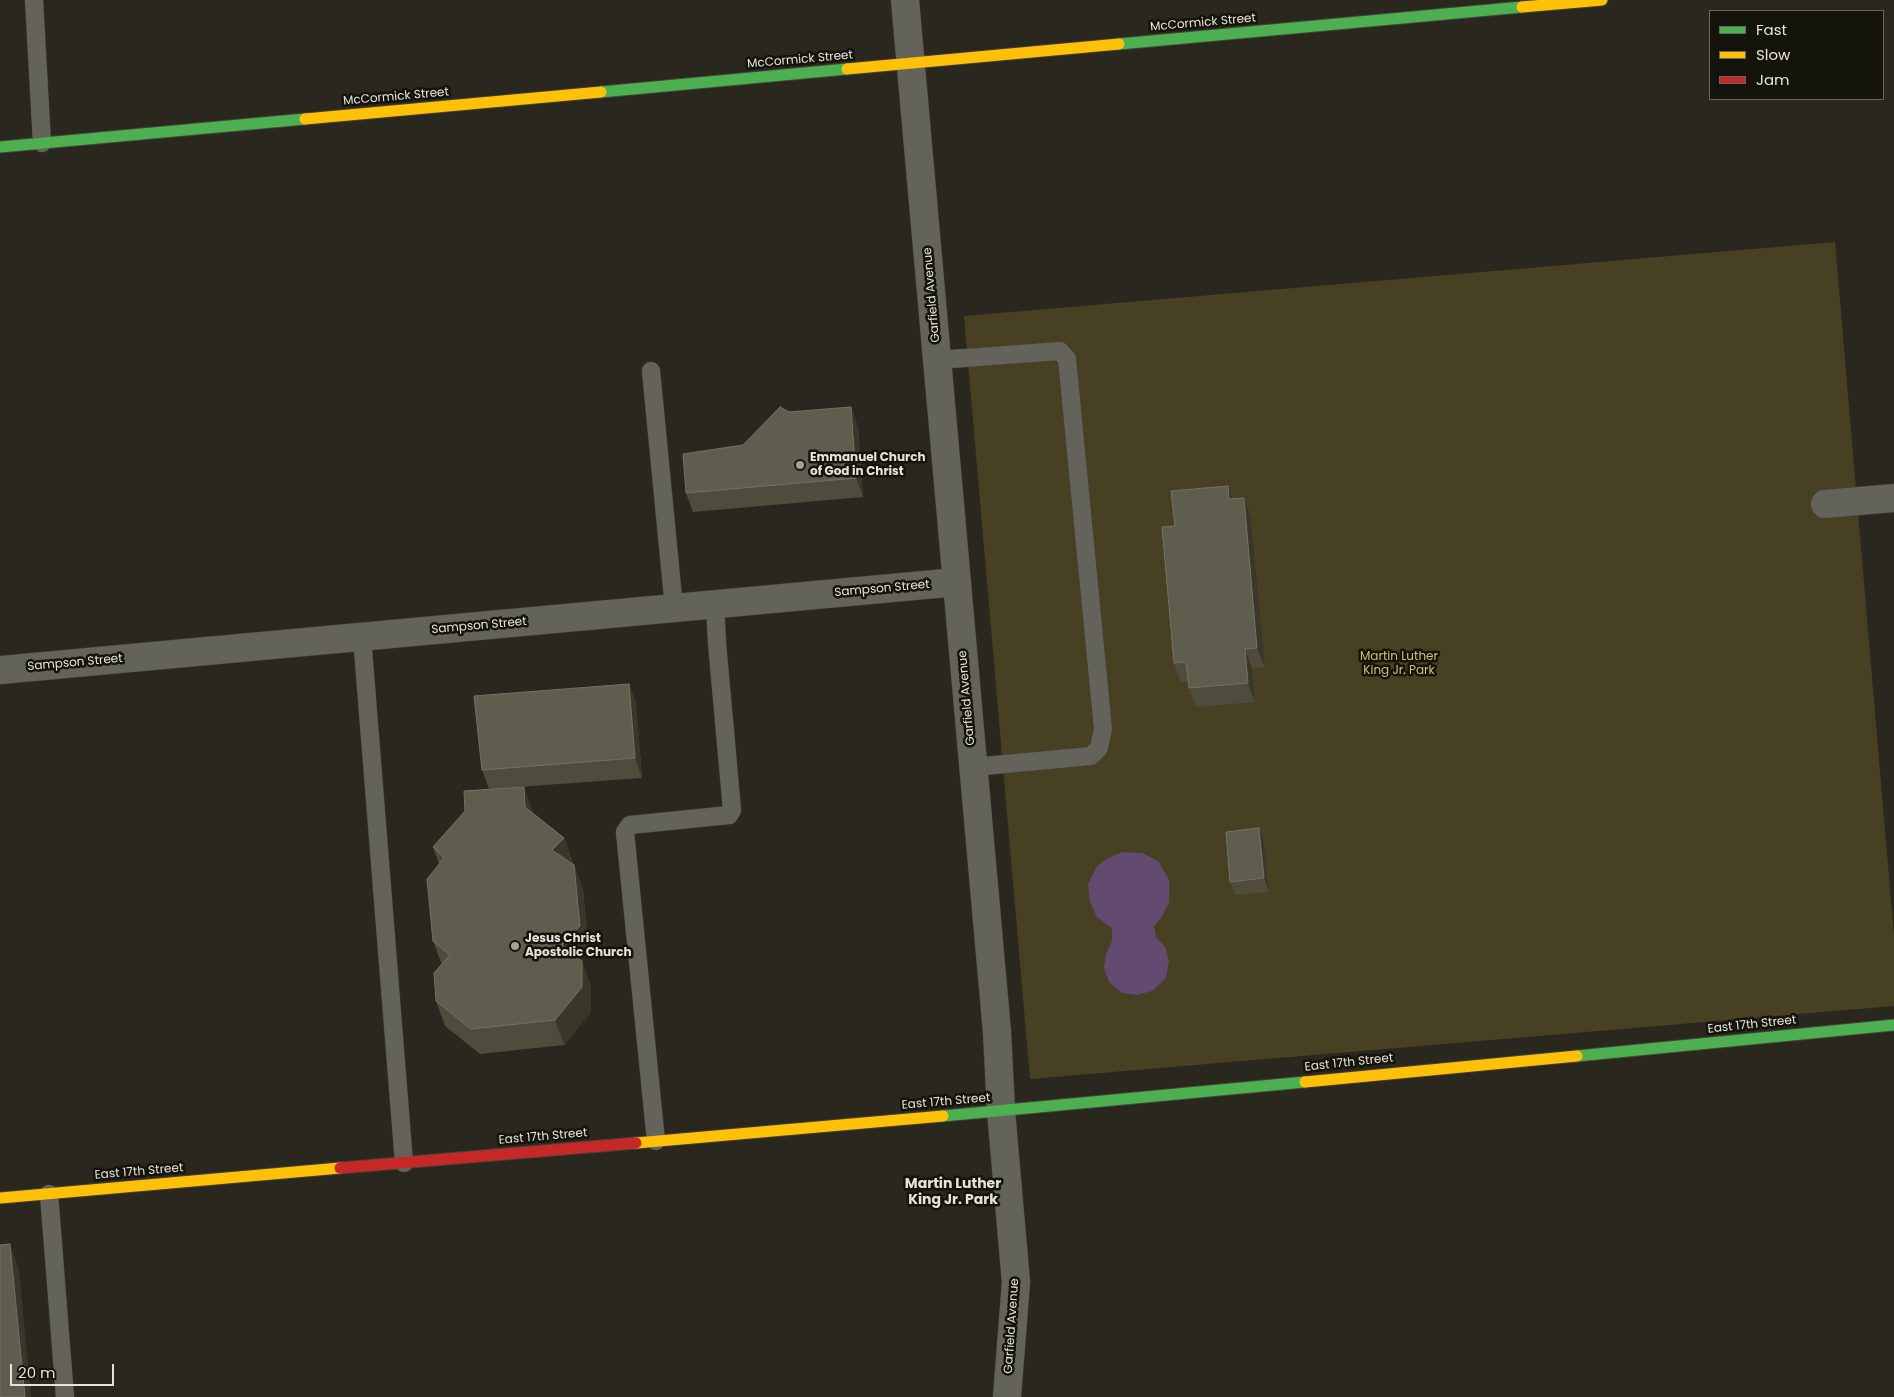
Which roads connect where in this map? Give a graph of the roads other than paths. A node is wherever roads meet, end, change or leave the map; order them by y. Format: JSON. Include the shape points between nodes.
{"nodes":[{"id":1,"x":34,"y":0,"type":"edge"},
{"id":2,"x":906,"y":0,"type":"edge"},
{"id":3,"x":1602,"y":0,"type":"edge"},
{"id":4,"x":911,"y":63,"type":"junction"},
{"id":5,"x":42,"y":143,"type":"junction"},
{"id":6,"x":0,"y":147,"type":"edge"},
{"id":7,"x":938,"y":360,"type":"junction"},
{"id":8,"x":651,"y":371,"type":"dead end"},
{"id":9,"x":1894,"y":498,"type":"edge"},
{"id":10,"x":1826,"y":504,"type":"dead end"},
{"id":11,"x":957,"y":582,"type":"junction"},
{"id":12,"x":715,"y":604,"type":"junction"},
{"id":13,"x":674,"y":608,"type":"junction"},
{"id":14,"x":362,"y":637,"type":"junction"},
{"id":15,"x":0,"y":670,"type":"edge"},
{"id":16,"x":973,"y":767,"type":"junction"},
{"id":17,"x":1894,"y":1025,"type":"edge"},
{"id":18,"x":1001,"y":1111,"type":"junction"},
{"id":19,"x":656,"y":1141,"type":"junction"},
{"id":20,"x":404,"y":1163,"type":"junction"},
{"id":21,"x":49,"y":1194,"type":"junction"},
{"id":22,"x":0,"y":1198,"type":"edge"},
{"id":23,"x":65,"y":1397,"type":"edge"},
{"id":24,"x":1007,"y":1397,"type":"edge"}],
"edges":[{"from":1,"to":5,"type":"lane"},
{"from":2,"to":4,"type":"street","name":"Garfield Avenue"},
{"from":3,"to":4,"type":"street","name":"McCormick Street"},
{"from":4,"to":5,"type":"street","name":"McCormick Street"},
{"from":4,"to":7,"type":"street","name":"Garfield Avenue"},
{"from":5,"to":6,"type":"street","name":"McCormick Street"},
{"from":7,"to":11,"type":"street","name":"Garfield Avenue"},
{"from":7,"to":16,"type":"lane","via":[[1060,351],[1067,359],[1103,729],[1099,748],[1091,756]]},
{"from":8,"to":13,"type":"lane"},
{"from":9,"to":10,"type":"street"},
{"from":11,"to":12,"type":"street","name":"Sampson Street"},
{"from":11,"to":16,"type":"street","name":"Garfield Avenue"},
{"from":12,"to":13,"type":"street","name":"Sampson Street"},
{"from":12,"to":19,"type":"lane","via":[[732,810],[729,815],[630,825],[625,832]]},
{"from":13,"to":14,"type":"street","name":"Sampson Street"},
{"from":14,"to":15,"type":"street","name":"Sampson Street"},
{"from":14,"to":20,"type":"lane"},
{"from":16,"to":18,"type":"street","name":"Garfield Avenue"},
{"from":17,"to":18,"type":"street","name":"East 17th Street"},
{"from":18,"to":19,"type":"street","name":"East 17th Street"},
{"from":18,"to":24,"type":"street","name":"Garfield Avenue","via":[[1016,1282]]},
{"from":19,"to":20,"type":"street","name":"East 17th Street"},
{"from":20,"to":21,"type":"street","name":"East 17th Street"},
{"from":21,"to":22,"type":"street","name":"East 17th Street"},
{"from":21,"to":23,"type":"lane"}]}
